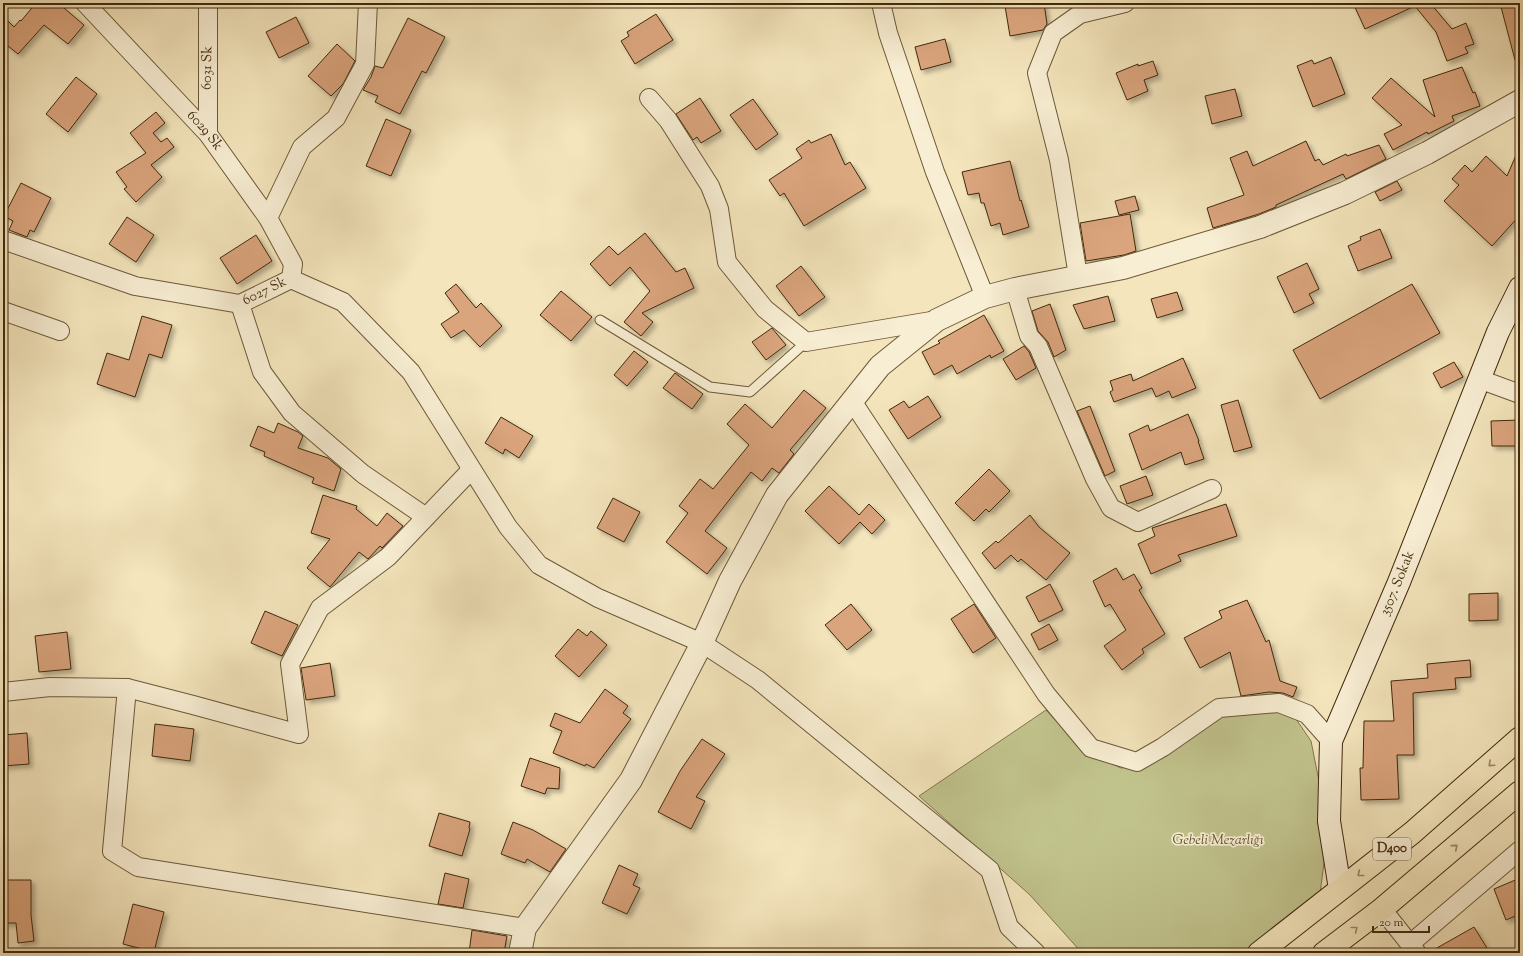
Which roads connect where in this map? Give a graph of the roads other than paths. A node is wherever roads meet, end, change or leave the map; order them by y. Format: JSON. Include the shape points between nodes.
{"nodes":[{"id":1,"x":85,"y":3,"type":"edge"},
{"id":2,"x":208,"y":3,"type":"edge"},
{"id":3,"x":368,"y":3,"type":"edge"},
{"id":4,"x":881,"y":3,"type":"edge"},
{"id":5,"x":1125,"y":3,"type":"edge"},
{"id":6,"x":649,"y":98,"type":"dead end"},
{"id":7,"x":1520,"y":101,"type":"edge"},
{"id":8,"x":208,"y":134,"type":"junction"},
{"id":9,"x":268,"y":218,"type":"junction"},
{"id":10,"x":3,"y":240,"type":"edge"},
{"id":11,"x":1078,"y":276,"type":"junction"},
{"id":12,"x":291,"y":279,"type":"junction"},
{"id":13,"x":1520,"y":288,"type":"edge"},
{"id":14,"x":1015,"y":289,"type":"junction"},
{"id":15,"x":984,"y":297,"type":"junction"},
{"id":16,"x":240,"y":304,"type":"junction"},
{"id":17,"x":3,"y":311,"type":"edge"},
{"id":18,"x":600,"y":320,"type":"dead end"},
{"id":19,"x":937,"y":320,"type":"junction"},
{"id":20,"x":60,"y":331,"type":"dead end"},
{"id":21,"x":806,"y":342,"type":"junction"},
{"id":22,"x":1479,"y":379,"type":"junction"},
{"id":23,"x":1520,"y":394,"type":"edge"},
{"id":24,"x":852,"y":402,"type":"junction"},
{"id":25,"x":471,"y":470,"type":"junction"},
{"id":26,"x":1212,"y":489,"type":"dead end"},
{"id":27,"x":426,"y":517,"type":"junction"},
{"id":28,"x":702,"y":643,"type":"junction"},
{"id":29,"x":127,"y":688,"type":"junction"},
{"id":30,"x":3,"y":692,"type":"edge"},
{"id":31,"x":1520,"y":738,"type":"edge"},
{"id":32,"x":1331,"y":741,"type":"junction"},
{"id":33,"x":1520,"y":792,"type":"edge"},
{"id":34,"x":1520,"y":850,"type":"edge"},
{"id":35,"x":1340,"y":890,"type":"junction"},
{"id":36,"x":1382,"y":909,"type":"junction"},
{"id":37,"x":525,"y":928,"type":"junction"},
{"id":38,"x":1414,"y":949,"type":"edge"},
{"id":39,"x":520,"y":953,"type":"edge"},
{"id":40,"x":1036,"y":953,"type":"edge"},
{"id":41,"x":1259,"y":953,"type":"edge"},
{"id":42,"x":1324,"y":953,"type":"edge"}],
"edges":[{"from":1,"to":8,"type":"street","name":"6029 Sk"},
{"from":2,"to":8,"type":"street","name":"6031 Sk"},
{"from":3,"to":9,"type":"street","via":[[365,64],[336,118],[302,147]]},
{"from":4,"to":15,"type":"street","via":[[888,33],[935,172]]},
{"from":5,"to":11,"type":"street","via":[[1080,14],[1053,33],[1037,73],[1059,160]]},
{"from":6,"to":21,"type":"street","via":[[668,120],[710,186],[719,209],[727,262],[765,308]]},
{"from":7,"to":11,"type":"street","via":[[1427,153],[1345,193],[1260,226],[1123,268]]},
{"from":8,"to":9,"type":"street","name":"6029 Sk"},
{"from":9,"to":12,"type":"street","name":"6029 Sk","via":[[293,264]]},
{"from":10,"to":16,"type":"street","name":"6027 Sk","via":[[135,286]]},
{"from":11,"to":14,"type":"street"},
{"from":12,"to":16,"type":"street","name":"6027 Sk"},
{"from":12,"to":25,"type":"street","name":"6027 Sk","via":[[343,302],[411,372]]},
{"from":13,"to":22,"type":"street","name":"3507. Sokak"},
{"from":14,"to":15,"type":"street"},
{"from":14,"to":26,"type":"street","via":[[1029,336],[1038,346],[1095,480],[1110,508],[1138,522]]},
{"from":15,"to":19,"type":"street"},
{"from":16,"to":27,"type":"street","via":[[262,372],[292,413],[363,474]]},
{"from":17,"to":20,"type":"street"},
{"from":18,"to":21,"type":"lane","via":[[710,388],[750,392]]},
{"from":19,"to":21,"type":"street"},
{"from":19,"to":24,"type":"street","via":[[880,366]]},
{"from":22,"to":23,"type":"street"},
{"from":22,"to":32,"type":"street","name":"3507. Sokak","via":[[1399,582]]},
{"from":24,"to":28,"type":"street","via":[[777,495],[730,581]]},
{"from":24,"to":32,"type":"street","via":[[1046,694],[1091,748],[1137,762],[1163,748],[1219,708],[1279,703],[1307,714]]},
{"from":25,"to":27,"type":"street"},
{"from":25,"to":28,"type":"street","name":"6027 Sk","via":[[508,527],[539,565],[598,598]]},
{"from":27,"to":29,"type":"street","via":[[388,557],[320,608],[290,664],[299,734]]},
{"from":28,"to":37,"type":"street","via":[[631,780]]},
{"from":28,"to":40,"type":"street","name":"6027 Sk","via":[[758,680],[990,870],[1009,927]]},
{"from":29,"to":30,"type":"street","via":[[50,687]]},
{"from":29,"to":37,"type":"street","via":[[112,851],[138,866]]},
{"from":31,"to":35,"type":"highway","number":"D400","one_way":true,"via":[[1412,833]]},
{"from":32,"to":35,"type":"street","name":"3507. Sokak","via":[[1329,821]]},
{"from":36,"to":33,"type":"highway","number":"D400","one_way":true},
{"from":34,"to":38,"type":"street"},
{"from":35,"to":41,"type":"highway","number":"D400"},
{"from":36,"to":38,"type":"street"},
{"from":42,"to":36,"type":"highway","number":"D400","one_way":true},
{"from":37,"to":39,"type":"street"}]}
